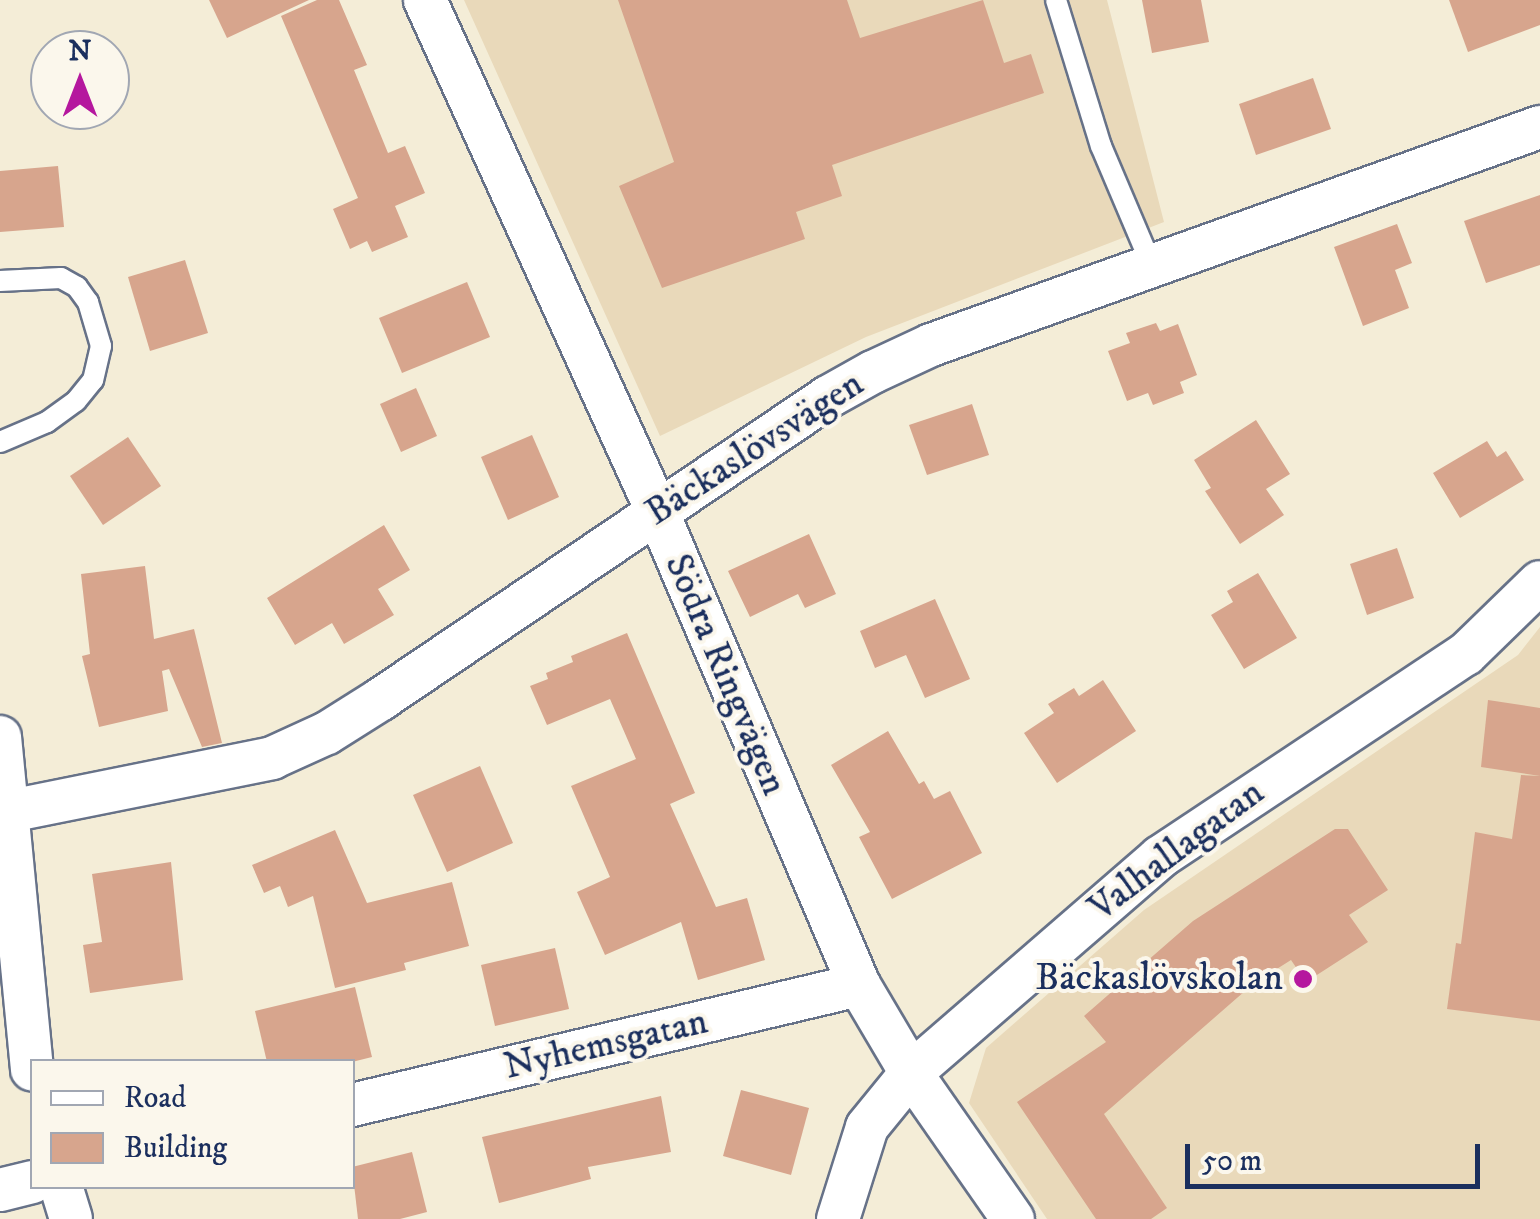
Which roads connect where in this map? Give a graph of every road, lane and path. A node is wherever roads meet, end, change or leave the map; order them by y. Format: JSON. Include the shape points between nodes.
{"nodes":[{"id":1,"x":425,"y":0,"type":"edge"},
{"id":2,"x":1056,"y":0,"type":"edge"},
{"id":3,"x":1540,"y":126,"type":"edge"},
{"id":4,"x":1152,"y":266,"type":"junction"},
{"id":5,"x":0,"y":281,"type":"edge"},
{"id":6,"x":0,"y":442,"type":"edge"},
{"id":7,"x":657,"y":511,"type":"junction"},
{"id":8,"x":1540,"y":582,"type":"edge"},
{"id":9,"x":0,"y":736,"type":"edge"},
{"id":10,"x":4,"y":812,"type":"edge"},
{"id":11,"x":859,"y":985,"type":"junction"},
{"id":12,"x":31,"y":1059,"type":"edge"},
{"id":13,"x":911,"y":1073,"type":"junction"},
{"id":14,"x":355,"y":1105,"type":"edge"},
{"id":15,"x":30,"y":1182,"type":"edge"},
{"id":16,"x":62,"y":1189,"type":"edge"},
{"id":17,"x":0,"y":1190,"type":"edge"},
{"id":18,"x":71,"y":1219,"type":"edge"},
{"id":19,"x":838,"y":1219,"type":"edge"},
{"id":20,"x":1013,"y":1219,"type":"edge"}],
"edges":[{"from":1,"to":7,"type":"street","name":"Södra Ringvägen"},
{"from":2,"to":4,"type":"lane","via":[[1101,146]]},
{"from":3,"to":4,"type":"street","name":"Bäckaslövsvägen"},
{"from":4,"to":7,"type":"street","name":"Bäckaslövsvägen","via":[[873,372]]},
{"from":5,"to":6,"type":"lane","via":[[60,278],[77,287],[102,346],[93,380],[76,401]]},
{"from":7,"to":10,"type":"street","name":"Bäckaslövsvägen","via":[[327,733],[234,768]]},
{"from":7,"to":11,"type":"street","name":"Södra Ringvägen"},
{"from":8,"to":13,"type":"street","name":"Valhallagatan","via":[[1466,654],[1160,856]]},
{"from":9,"to":10,"type":"street"},
{"from":10,"to":12,"type":"street"},
{"from":11,"to":13,"type":"street","name":"Södra Ringvägen"},
{"from":11,"to":14,"type":"street","name":"Nyhemsgatan"},
{"from":13,"to":19,"type":"street","name":"Valhallagatan","via":[[867,1127]]},
{"from":13,"to":20,"type":"street","name":"Södra Ringvägen"},
{"from":15,"to":17,"type":"street"},
{"from":16,"to":18,"type":"street"}]}
